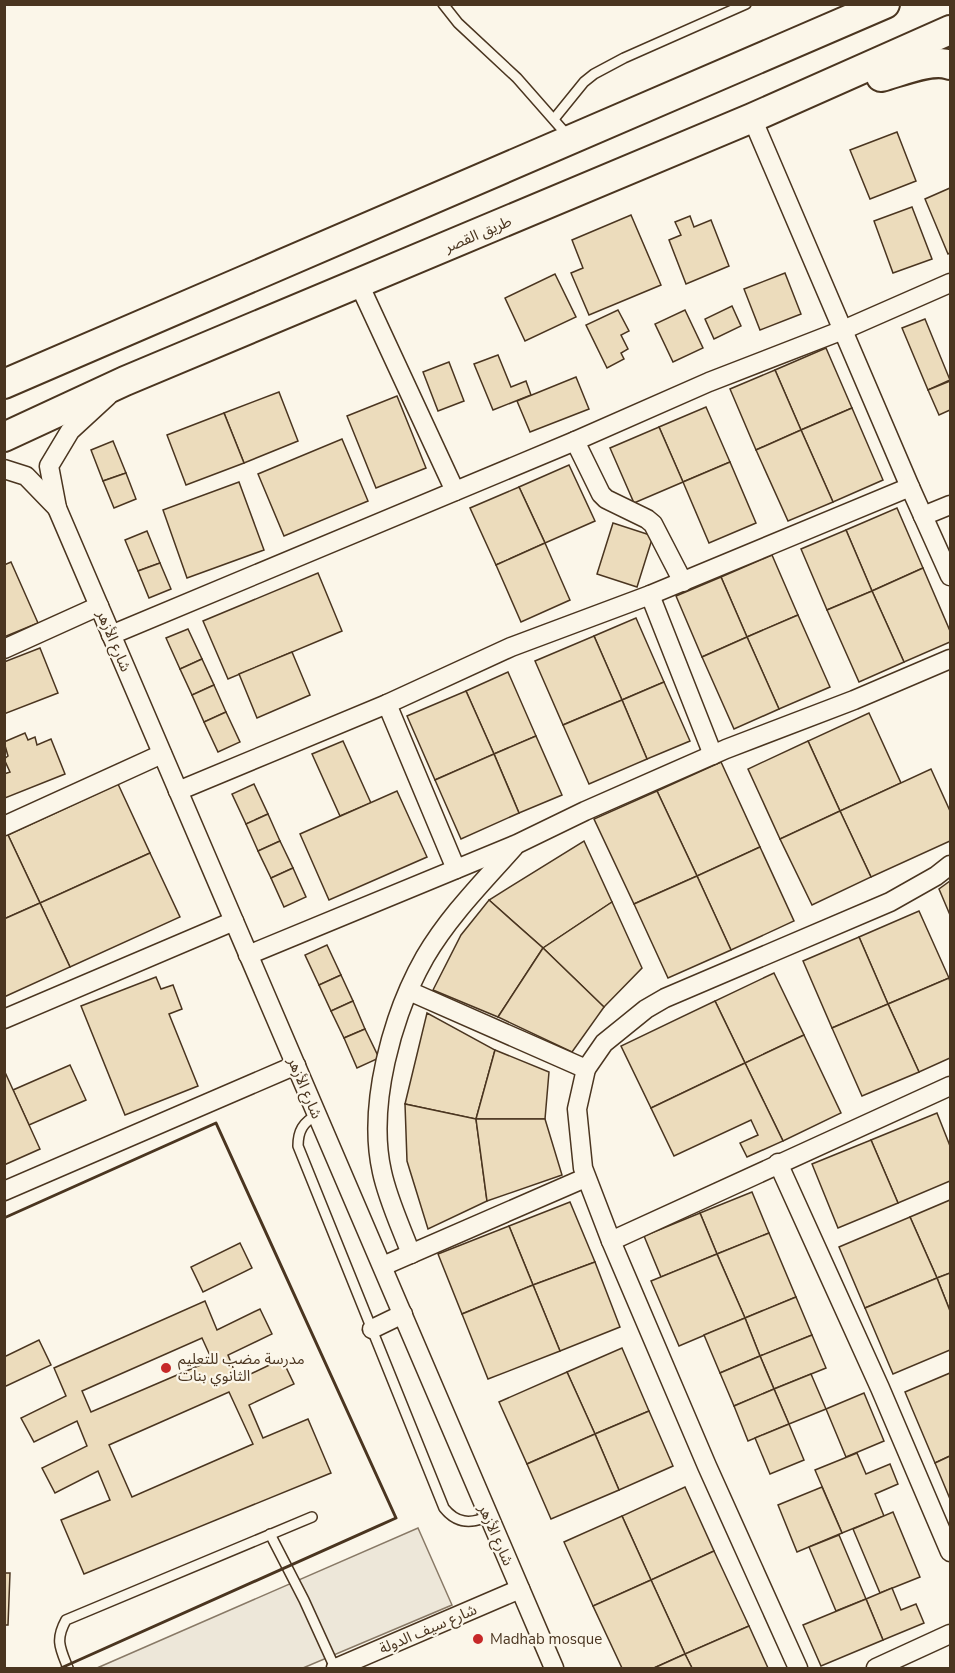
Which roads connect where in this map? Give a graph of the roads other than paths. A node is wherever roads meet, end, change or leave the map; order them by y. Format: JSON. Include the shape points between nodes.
{"nodes":[{"id":1,"x":443,"y":4,"type":"edge"},
{"id":2,"x":746,"y":4,"type":"edge"},
{"id":3,"x":885,"y":4,"type":"edge"},
{"id":4,"x":951,"y":30,"type":"edge"},
{"id":5,"x":951,"y":65,"type":"edge"},
{"id":6,"x":795,"y":99,"type":"junction"},
{"id":7,"x":752,"y":118,"type":"junction"},
{"id":8,"x":563,"y":130,"type":"junction"},
{"id":9,"x":951,"y":283,"type":"edge"},
{"id":10,"x":359,"y":284,"type":"junction"},
{"id":11,"x":843,"y":330,"type":"junction"},
{"id":12,"x":125,"y":381,"type":"junction"},
{"id":13,"x":4,"y":384,"type":"edge"},
{"id":14,"x":4,"y":436,"type":"edge"},
{"id":15,"x":575,"y":441,"type":"junction"},
{"id":16,"x":4,"y":468,"type":"edge"},
{"id":17,"x":910,"y":487,"type":"junction"},
{"id":18,"x":455,"y":491,"type":"junction"},
{"id":19,"x":951,"y":505,"type":"edge"},
{"id":20,"x":57,"y":508,"type":"junction"},
{"id":21,"x":923,"y":516,"type":"junction"},
{"id":22,"x":951,"y":576,"type":"edge"},
{"id":23,"x":683,"y":582,"type":"junction"},
{"id":24,"x":650,"y":595,"type":"junction"},
{"id":25,"x":99,"y":606,"type":"junction"},
{"id":26,"x":111,"y":635,"type":"junction"},
{"id":27,"x":4,"y":649,"type":"edge"},
{"id":28,"x":951,"y":659,"type":"edge"},
{"id":29,"x":387,"y":704,"type":"junction"},
{"id":30,"x":162,"y":754,"type":"junction"},
{"id":31,"x":713,"y":755,"type":"junction"},
{"id":32,"x":178,"y":791,"type":"junction"},
{"id":33,"x":4,"y":826,"type":"edge"},
{"id":34,"x":518,"y":844,"type":"junction"},
{"id":35,"x":951,"y":865,"type":"edge"},
{"id":36,"x":456,"y":869,"type":"junction"},
{"id":37,"x":234,"y":921,"type":"junction"},
{"id":38,"x":248,"y":955,"type":"junction"},
{"id":39,"x":409,"y":991,"type":"junction"},
{"id":40,"x":4,"y":1019,"type":"edge"},
{"id":41,"x":296,"y":1065,"type":"junction"},
{"id":42,"x":586,"y":1069,"type":"junction"},
{"id":43,"x":951,"y":1086,"type":"edge"},
{"id":44,"x":317,"y":1115,"type":"junction"},
{"id":45,"x":778,"y":1163,"type":"junction"},
{"id":46,"x":585,"y":1178,"type":"junction"},
{"id":47,"x":4,"y":1191,"type":"edge"},
{"id":48,"x":611,"y":1241,"type":"junction"},
{"id":49,"x":411,"y":1254,"type":"junction"},
{"id":50,"x":383,"y":1266,"type":"junction"},
{"id":51,"x":403,"y":1314,"type":"junction"},
{"id":52,"x":372,"y":1329,"type":"junction"},
{"id":53,"x":488,"y":1516,"type":"junction"},
{"id":54,"x":312,"y":1517,"type":"dead end"},
{"id":55,"x":270,"y":1534,"type":"junction"},
{"id":56,"x":951,"y":1552,"type":"edge"},
{"id":57,"x":520,"y":1589,"type":"junction"},
{"id":58,"x":951,"y":1634,"type":"edge"},
{"id":59,"x":68,"y":1668,"type":"edge"},
{"id":60,"x":335,"y":1668,"type":"edge"},
{"id":61,"x":554,"y":1668,"type":"edge"},
{"id":62,"x":798,"y":1668,"type":"edge"},
{"id":63,"x":876,"y":1668,"type":"edge"}],
"edges":[{"from":1,"to":8,"type":"lane"},
{"from":2,"to":8,"type":"lane","via":[[594,74],[584,82]]},
{"from":3,"to":8,"type":"main road"},
{"from":4,"to":6,"type":"main road","name":"طريق القصر"},
{"from":5,"to":6,"type":"main road","via":[[922,65]]},
{"from":6,"to":7,"type":"main road","name":"طريق القصر"},
{"from":7,"to":10,"type":"main road","name":"طريق القصر"},
{"from":7,"to":11,"type":"street"},
{"from":8,"to":13,"type":"main road"},
{"from":9,"to":11,"type":"street"},
{"from":10,"to":12,"type":"main road","name":"طريق القصر"},
{"from":10,"to":18,"type":"street"},
{"from":11,"to":15,"type":"street","via":[[709,382]]},
{"from":11,"to":17,"type":"street"},
{"from":12,"to":14,"type":"main road","name":"طريق القصر"},
{"from":12,"to":20,"type":"street","name":"شارع الأزهر","via":[[70,431],[54,455],[49,466]]},
{"from":15,"to":18,"type":"street"},
{"from":15,"to":23,"type":"street","via":[[601,494],[653,524]]},
{"from":16,"to":20,"type":"street","name":"شارع الأزهر","via":[[27,476]]},
{"from":17,"to":21,"type":"street"},
{"from":17,"to":23,"type":"street"},
{"from":18,"to":26,"type":"street"},
{"from":19,"to":21,"type":"street"},
{"from":20,"to":25,"type":"street","name":"شارع الأزهر"},
{"from":21,"to":22,"type":"street"},
{"from":23,"to":24,"type":"street"},
{"from":24,"to":29,"type":"street","via":[[511,647]]},
{"from":24,"to":31,"type":"street"},
{"from":25,"to":26,"type":"street","name":"شارع الأزهر"},
{"from":25,"to":27,"type":"street"},
{"from":26,"to":30,"type":"street","name":"شارع الأزهر"},
{"from":28,"to":31,"type":"street"},
{"from":29,"to":32,"type":"street"},
{"from":29,"to":36,"type":"street"},
{"from":30,"to":32,"type":"street","name":"شارع الأزهر"},
{"from":30,"to":33,"type":"street"},
{"from":31,"to":34,"type":"street"},
{"from":32,"to":37,"type":"street","name":"شارع الأزهر"},
{"from":34,"to":36,"type":"street"},
{"from":34,"to":39,"type":"street","via":[[454,915],[426,956]]},
{"from":35,"to":42,"type":"street","via":[[890,902],[665,998],[604,1043]]},
{"from":36,"to":38,"type":"street"},
{"from":37,"to":38,"type":"street","name":"شارع الأزهر"},
{"from":37,"to":40,"type":"street"},
{"from":38,"to":41,"type":"street","name":"شارع الأزهر"},
{"from":39,"to":42,"type":"street"},
{"from":39,"to":49,"type":"street","via":[[384,1071],[378,1141],[385,1185]]},
{"from":41,"to":44,"type":"street","name":"شارع الأزهر"},
{"from":41,"to":47,"type":"street"},
{"from":42,"to":46,"type":"street","via":[[577,1109]]},
{"from":43,"to":45,"type":"street"},
{"from":44,"to":50,"type":"street","name":"شارع الأزهر"},
{"from":44,"to":52,"type":"lane","via":[[301,1127],[298,1146]]},
{"from":45,"to":48,"type":"street"},
{"from":45,"to":56,"type":"street"},
{"from":46,"to":48,"type":"street"},
{"from":46,"to":49,"type":"street"},
{"from":48,"to":62,"type":"street"},
{"from":49,"to":50,"type":"street"},
{"from":50,"to":51,"type":"street","name":"شارع الأزهر"},
{"from":51,"to":52,"type":"street"},
{"from":51,"to":53,"type":"street","name":"شارع الأزهر"},
{"from":52,"to":53,"type":"lane","via":[[444,1508],[450,1515],[469,1522]]},
{"from":53,"to":57,"type":"street","name":"شارع الأزهر"},
{"from":54,"to":55,"type":"lane"},
{"from":55,"to":59,"type":"lane","via":[[66,1620],[59,1632],[59,1646]]},
{"from":55,"to":60,"type":"lane"},
{"from":57,"to":60,"type":"street","name":"شارع سيف الدولة"},
{"from":57,"to":61,"type":"street","name":"شارع الأزهر"},
{"from":58,"to":63,"type":"street"}]}
